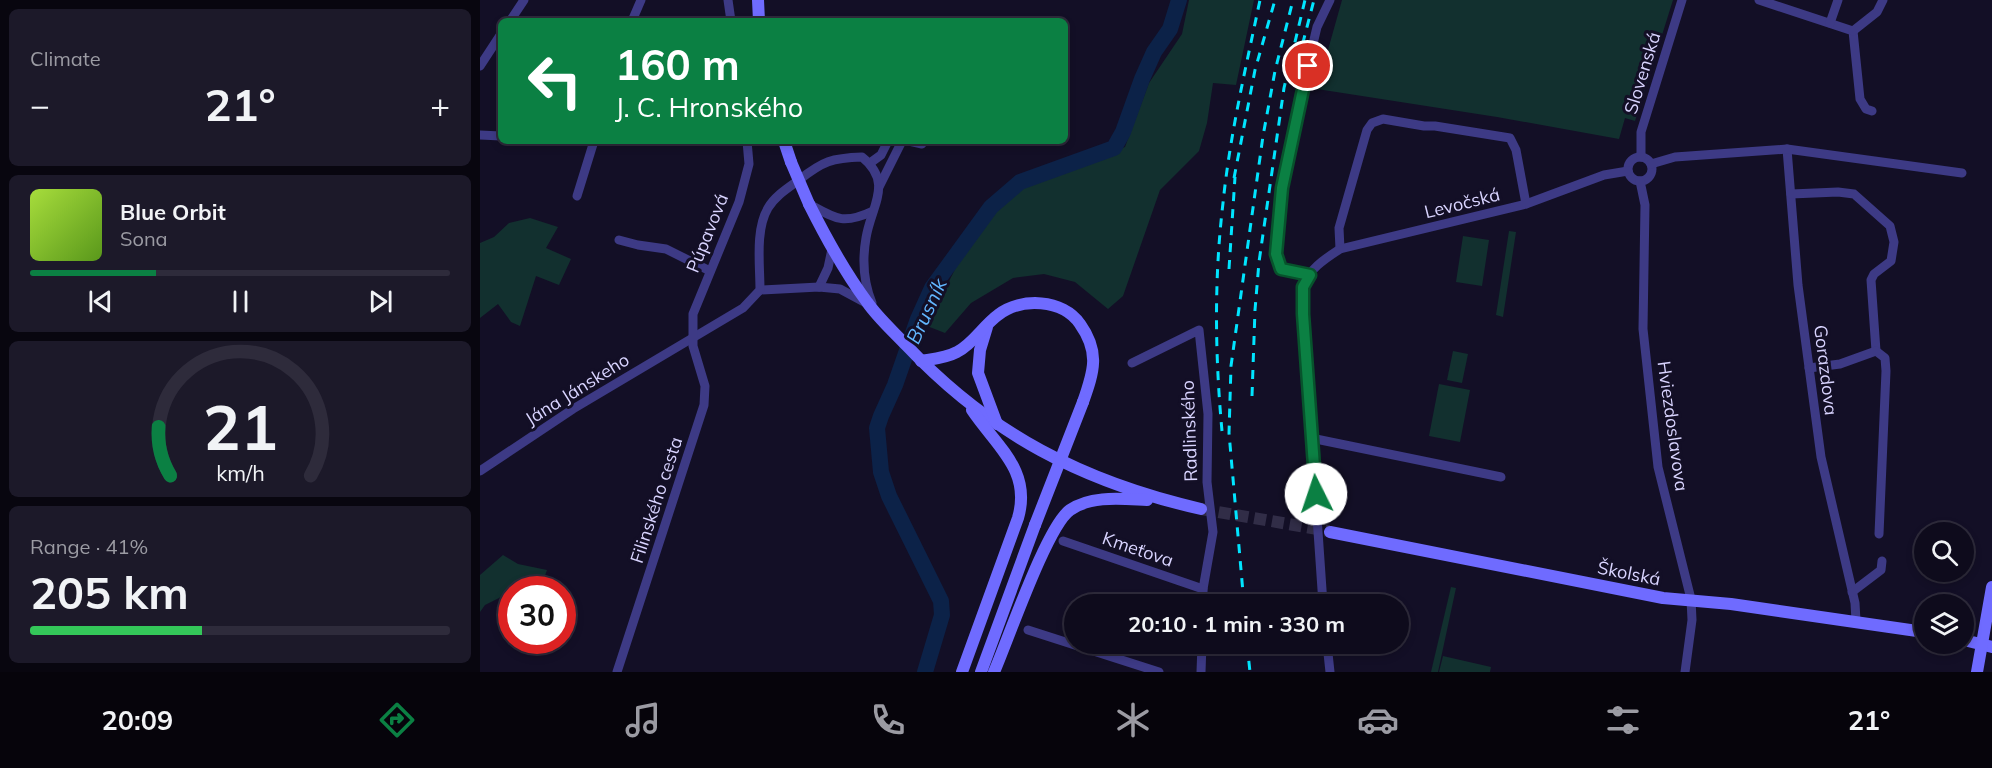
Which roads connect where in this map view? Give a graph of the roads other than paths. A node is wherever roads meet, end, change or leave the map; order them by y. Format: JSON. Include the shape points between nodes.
{"nodes":[{"id":1,"x":524,"y":0,"type":"edge"},
{"id":2,"x":641,"y":0,"type":"edge"},
{"id":3,"x":728,"y":0,"type":"edge"},
{"id":4,"x":758,"y":0,"type":"edge"},
{"id":5,"x":1330,"y":0,"type":"edge"},
{"id":6,"x":1682,"y":0,"type":"edge"},
{"id":7,"x":1758,"y":0,"type":"edge"},
{"id":8,"x":1838,"y":0,"type":"edge"},
{"id":9,"x":1883,"y":0,"type":"edge"},
{"id":10,"x":512,"y":18,"type":"edge"},
{"id":11,"x":633,"y":18,"type":"edge"},
{"id":12,"x":731,"y":18,"type":"edge"},
{"id":13,"x":759,"y":18,"type":"edge"},
{"id":14,"x":1830,"y":23,"type":"junction"},
{"id":15,"x":1853,"y":31,"type":"junction"},
{"id":16,"x":498,"y":39,"type":"edge"},
{"id":17,"x":480,"y":66,"type":"edge"},
{"id":18,"x":1872,"y":111,"type":"dead end"},
{"id":19,"x":480,"y":135,"type":"edge"},
{"id":20,"x":498,"y":136,"type":"edge"},
{"id":21,"x":593,"y":144,"type":"edge"},
{"id":22,"x":747,"y":144,"type":"edge"},
{"id":23,"x":785,"y":144,"type":"edge"},
{"id":24,"x":886,"y":144,"type":"edge"},
{"id":25,"x":900,"y":144,"type":"edge"},
{"id":26,"x":1787,"y":149,"type":"junction"},
{"id":27,"x":1641,"y":157,"type":"junction"},
{"id":28,"x":870,"y":163,"type":"junction"},
{"id":29,"x":1651,"y":164,"type":"junction"},
{"id":30,"x":1628,"y":171,"type":"junction"},
{"id":31,"x":1962,"y":173,"type":"dead end"},
{"id":32,"x":1640,"y":181,"type":"junction"},
{"id":33,"x":879,"y":187,"type":"junction"},
{"id":34,"x":1791,"y":195,"type":"junction"},
{"id":35,"x":577,"y":196,"type":"dead end"},
{"id":36,"x":809,"y":204,"type":"junction"},
{"id":37,"x":1526,"y":204,"type":"junction"},
{"id":38,"x":873,"y":211,"type":"junction"},
{"id":39,"x":619,"y":240,"type":"dead end"},
{"id":40,"x":832,"y":249,"type":"junction"},
{"id":41,"x":1340,"y":249,"type":"junction"},
{"id":42,"x":710,"y":271,"type":"junction"},
{"id":43,"x":1310,"y":275,"type":"junction"},
{"id":44,"x":819,"y":287,"type":"junction"},
{"id":45,"x":760,"y":290,"type":"junction"},
{"id":46,"x":872,"y":308,"type":"junction"},
{"id":47,"x":987,"y":326,"type":"junction"},
{"id":48,"x":693,"y":338,"type":"junction"},
{"id":49,"x":1876,"y":351,"type":"junction"},
{"id":50,"x":920,"y":360,"type":"junction"},
{"id":51,"x":1132,"y":363,"type":"dead end"},
{"id":52,"x":1809,"y":368,"type":"junction"},
{"id":53,"x":966,"y":402,"type":"junction"},
{"id":54,"x":997,"y":424,"type":"junction"},
{"id":55,"x":1311,"y":438,"type":"junction"},
{"id":56,"x":480,"y":471,"type":"edge"},
{"id":57,"x":1501,"y":477,"type":"dead end"},
{"id":58,"x":1163,"y":500,"type":"junction"},
{"id":59,"x":1201,"y":508,"type":"tunnel mouth"},
{"id":60,"x":1330,"y":532,"type":"tunnel mouth"},
{"id":61,"x":1879,"y":534,"type":"dead end"},
{"id":62,"x":1063,"y":541,"type":"dead end"},
{"id":63,"x":1882,"y":561,"type":"dead end"},
{"id":64,"x":1992,"y":588,"type":"edge"},
{"id":65,"x":1203,"y":589,"type":"junction"},
{"id":66,"x":1852,"y":592,"type":"junction"},
{"id":67,"x":1203,"y":594,"type":"edge"},
{"id":68,"x":1322,"y":594,"type":"edge"},
{"id":69,"x":1691,"y":599,"type":"junction"},
{"id":70,"x":1856,"y":621,"type":"junction"},
{"id":71,"x":1028,"y":630,"type":"dead end"},
{"id":72,"x":1914,"y":630,"type":"edge"},
{"id":73,"x":1987,"y":645,"type":"edge"},
{"id":74,"x":1202,"y":654,"type":"edge"},
{"id":75,"x":1328,"y":654,"type":"edge"},
{"id":76,"x":617,"y":672,"type":"edge"},
{"id":77,"x":962,"y":672,"type":"edge"},
{"id":78,"x":981,"y":672,"type":"edge"},
{"id":79,"x":994,"y":672,"type":"edge"},
{"id":80,"x":1159,"y":672,"type":"edge"},
{"id":81,"x":1201,"y":672,"type":"edge"},
{"id":82,"x":1330,"y":672,"type":"edge"},
{"id":83,"x":1685,"y":672,"type":"edge"},
{"id":84,"x":1977,"y":672,"type":"edge"}],
"edges":[{"from":1,"to":10,"type":"street"},
{"from":2,"to":11,"type":"street"},
{"from":3,"to":12,"type":"street"},
{"from":4,"to":13,"type":"main road"},
{"from":5,"to":43,"type":"street","via":[[1317,27],[1303,86],[1282,188],[1276,254],[1281,269]]},
{"from":6,"to":27,"type":"street","name":"Slovenská","via":[[1641,132]]},
{"from":7,"to":14,"type":"street"},
{"from":8,"to":14,"type":"street"},
{"from":9,"to":15,"type":"street","via":[[1877,12]]},
{"from":14,"to":15,"type":"street"},
{"from":15,"to":18,"type":"street","via":[[1860,99]]},
{"from":16,"to":17,"type":"street"},
{"from":19,"to":20,"type":"street"},
{"from":21,"to":35,"type":"street"},
{"from":22,"to":42,"type":"street","name":"Púpavová","via":[[749,164],[739,202]]},
{"from":23,"to":36,"type":"main road","bridge":true},
{"from":24,"to":28,"type":"street","via":[[881,155]]},
{"from":25,"to":33,"type":"street"},
{"from":26,"to":29,"type":"street","via":[[1675,157]]},
{"from":26,"to":31,"type":"street"},
{"from":26,"to":34,"type":"street","name":"Gorazdova"},
{"from":27,"to":29,"type":"street"},
{"from":27,"to":30,"type":"street","via":[[1631,160]]},
{"from":28,"to":33,"type":"street"},
{"from":28,"to":45,"type":"street","via":[[862,156],[837,157],[778,196],[768,208],[762,227]]},
{"from":29,"to":32,"type":"street","via":[[1651,175]]},
{"from":30,"to":32,"type":"street"},
{"from":30,"to":37,"type":"street","name":"Levočská","via":[[1604,175]]},
{"from":32,"to":69,"type":"street","name":"Hviezdoslavova","via":[[1645,205],[1643,329],[1658,467]]},
{"from":33,"to":38,"type":"street"},
{"from":34,"to":49,"type":"street","via":[[1854,194],[1890,226],[1894,242],[1891,261],[1871,280]]},
{"from":34,"to":52,"type":"street","name":"Gorazdova"},
{"from":36,"to":38,"type":"street","via":[[837,219],[858,218]]},
{"from":36,"to":40,"type":"main road"},
{"from":37,"to":41,"type":"street","name":"Levočská"},
{"from":37,"to":41,"type":"street","via":[[1516,150],[1510,138],[1377,120],[1367,130],[1339,228]]},
{"from":38,"to":46,"type":"street","via":[[863,260]]},
{"from":39,"to":42,"type":"street","via":[[666,249]]},
{"from":40,"to":44,"type":"street"},
{"from":40,"to":46,"type":"main road"},
{"from":41,"to":43,"type":"street","name":"Levočská"},
{"from":42,"to":48,"type":"street","name":"Púpavová","via":[[693,314]]},
{"from":43,"to":55,"type":"street","via":[[1303,287],[1303,305]]},
{"from":44,"to":45,"type":"street"},
{"from":44,"to":46,"type":"street","via":[[840,289]]},
{"from":45,"to":48,"type":"street","name":"Jána Jánskeho","via":[[743,308]]},
{"from":46,"to":50,"type":"main road"},
{"from":47,"to":50,"type":"main road","via":[[955,353]]},
{"from":47,"to":54,"type":"main road","via":[[978,374]]},
{"from":47,"to":78,"type":"main road","bridge":true,"via":[[1008,309],[1036,303],[1061,309],[1078,321],[1094,352],[1093,376]]},
{"from":48,"to":56,"type":"street","name":"Jána Jánskeho","via":[[573,409]]},
{"from":48,"to":76,"type":"street","name":"Filinského cesta","via":[[705,386],[704,405]]},
{"from":49,"to":52,"type":"street","via":[[1840,364]]},
{"from":49,"to":61,"type":"street","via":[[1885,358],[1886,371]]},
{"from":50,"to":53,"type":"main road"},
{"from":51,"to":65,"type":"street","name":"Radlinského","via":[[1198,330],[1208,414],[1207,482],[1212,532]]},
{"from":52,"to":66,"type":"street","name":"Gorazdova","via":[[1821,457]]},
{"from":53,"to":54,"type":"main road"},
{"from":53,"to":77,"type":"main road","via":[[1012,462],[1022,501]]},
{"from":54,"to":58,"type":"main road","via":[[1049,456],[1096,478]]},
{"from":55,"to":57,"type":"street"},
{"from":55,"to":68,"type":"street"},
{"from":58,"to":59,"type":"main road"},
{"from":58,"to":79,"type":"main road","via":[[1112,499],[1082,504],[1063,516],[1047,544]]},
{"from":60,"to":69,"type":"main road","name":"Školská","via":[[1663,598]]},
{"from":62,"to":65,"type":"street","name":"Kmeťova"},
{"from":63,"to":66,"type":"street","via":[[1881,570]]},
{"from":64,"to":73,"type":"main road"},
{"from":65,"to":67,"type":"street","name":"Radlinského"},
{"from":66,"to":70,"type":"street","name":"Gorazdova"},
{"from":69,"to":70,"type":"main road","name":"Školská"},
{"from":69,"to":83,"type":"street","name":"Hviezdoslavova"},
{"from":70,"to":72,"type":"main road","name":"Školská"},
{"from":71,"to":80,"type":"street"},
{"from":73,"to":84,"type":"main road"},
{"from":74,"to":81,"type":"street"},
{"from":75,"to":82,"type":"street"}]}
